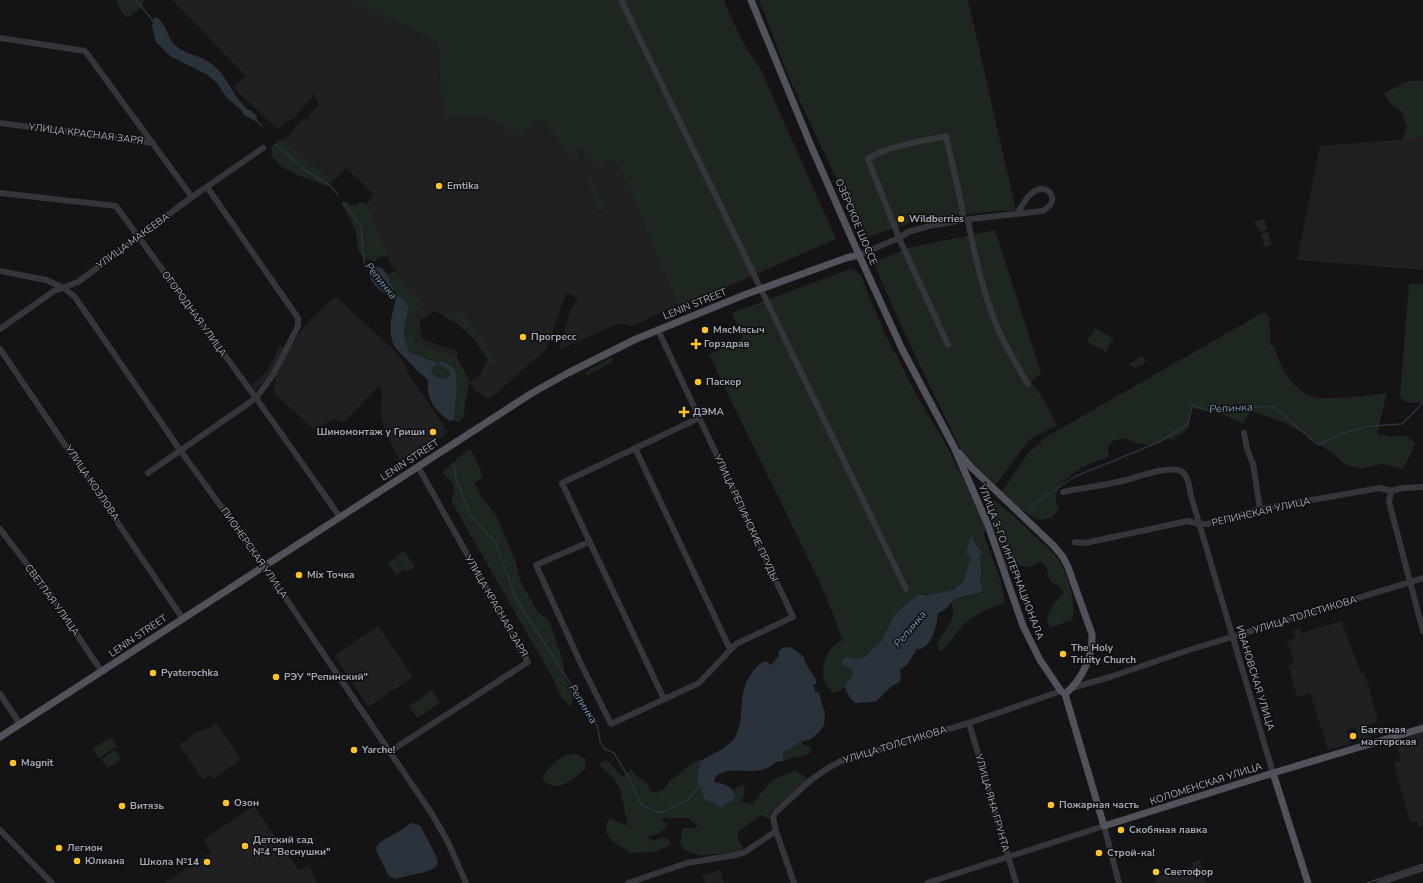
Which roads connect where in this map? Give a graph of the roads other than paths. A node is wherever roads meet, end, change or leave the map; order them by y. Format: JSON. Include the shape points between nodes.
{"nodes":[{"id":1,"x":621,"y":0,"type":"edge"},
{"id":2,"x":751,"y":0,"type":"edge"},
{"id":3,"x":0,"y":38,"type":"edge"},
{"id":4,"x":0,"y":123,"type":"edge"},
{"id":5,"x":153,"y":143,"type":"junction"},
{"id":6,"x":263,"y":148,"type":"dead end"},
{"id":7,"x":207,"y":186,"type":"junction"},
{"id":8,"x":0,"y":193,"type":"edge"},
{"id":9,"x":192,"y":197,"type":"junction"},
{"id":10,"x":1016,"y":214,"type":"junction"},
{"id":11,"x":965,"y":220,"type":"junction"},
{"id":12,"x":138,"y":237,"type":"junction"},
{"id":13,"x":900,"y":238,"type":"junction"},
{"id":14,"x":859,"y":255,"type":"junction"},
{"id":15,"x":0,"y":271,"type":"edge"},
{"id":16,"x":64,"y":288,"type":"junction"},
{"id":17,"x":760,"y":289,"type":"junction"},
{"id":18,"x":0,"y":329,"type":"edge"},
{"id":19,"x":658,"y":330,"type":"junction"},
{"id":20,"x":948,"y":345,"type":"dead end"},
{"id":21,"x":0,"y":349,"type":"edge"},
{"id":22,"x":1028,"y":384,"type":"dead end"},
{"id":23,"x":256,"y":398,"type":"junction"},
{"id":24,"x":699,"y":418,"type":"junction"},
{"id":25,"x":1244,"y":433,"type":"dead end"},
{"id":26,"x":954,"y":447,"type":"junction"},
{"id":27,"x":635,"y":448,"type":"junction"},
{"id":28,"x":180,"y":450,"type":"junction"},
{"id":29,"x":418,"y":467,"type":"junction"},
{"id":30,"x":148,"y":473,"type":"dead end"},
{"id":31,"x":1423,"y":487,"type":"edge"},
{"id":32,"x":1391,"y":491,"type":"junction"},
{"id":33,"x":1063,"y":492,"type":"dead end"},
{"id":34,"x":1260,"y":509,"type":"junction"},
{"id":35,"x":340,"y":517,"type":"junction"},
{"id":36,"x":1200,"y":524,"type":"junction"},
{"id":37,"x":0,"y":529,"type":"edge"},
{"id":38,"x":589,"y":542,"type":"junction"},
{"id":39,"x":1075,"y":542,"type":"dead end"},
{"id":40,"x":264,"y":566,"type":"junction"},
{"id":41,"x":1423,"y":578,"type":"edge"},
{"id":42,"x":1410,"y":582,"type":"junction"},
{"id":43,"x":906,"y":589,"type":"dead end"},
{"id":44,"x":183,"y":618,"type":"junction"},
{"id":45,"x":1423,"y":630,"type":"edge"},
{"id":46,"x":1232,"y":637,"type":"junction"},
{"id":47,"x":730,"y":650,"type":"junction"},
{"id":48,"x":102,"y":672,"type":"junction"},
{"id":49,"x":1072,"y":688,"type":"junction"},
{"id":50,"x":1063,"y":692,"type":"junction"},
{"id":51,"x":0,"y":694,"type":"edge"},
{"id":52,"x":664,"y":699,"type":"junction"},
{"id":53,"x":969,"y":723,"type":"junction"},
{"id":54,"x":20,"y":724,"type":"junction"},
{"id":55,"x":1423,"y":728,"type":"edge"},
{"id":56,"x":0,"y":737,"type":"edge"},
{"id":57,"x":389,"y":752,"type":"junction"},
{"id":58,"x":1273,"y":773,"type":"junction"},
{"id":59,"x":1104,"y":826,"type":"junction"},
{"id":60,"x":0,"y":830,"type":"edge"},
{"id":61,"x":776,"y":831,"type":"junction"},
{"id":62,"x":1008,"y":857,"type":"junction"},
{"id":63,"x":1423,"y":868,"type":"edge"},
{"id":64,"x":52,"y":883,"type":"edge"},
{"id":65,"x":466,"y":883,"type":"edge"},
{"id":66,"x":628,"y":883,"type":"edge"},
{"id":67,"x":794,"y":883,"type":"edge"},
{"id":68,"x":927,"y":883,"type":"edge"},
{"id":69,"x":1016,"y":883,"type":"edge"},
{"id":70,"x":1120,"y":883,"type":"edge"},
{"id":71,"x":1308,"y":883,"type":"edge"},
{"id":72,"x":1379,"y":883,"type":"edge"}],
"edges":[{"from":1,"to":17,"type":"street"},
{"from":2,"to":14,"type":"main road","name":"ОЗЁРСКОЕ ШОССЕ"},
{"from":3,"to":5,"type":"street","via":[[85,51]]},
{"from":4,"to":5,"type":"street","name":"УЛИЦА КРАСНАЯ ЗАРЯ"},
{"from":5,"to":9,"type":"street","name":"УЛИЦА КРАСНАЯ ЗАРЯ"},
{"from":6,"to":7,"type":"street","name":"УЛИЦА МАКЕЕВА"},
{"from":7,"to":9,"type":"street","name":"УЛИЦА МАКЕЕВА"},
{"from":7,"to":23,"type":"street","via":[[298,318],[298,326],[273,375]]},
{"from":8,"to":12,"type":"street","name":"ОГОРОДНАЯ УЛИЦА","via":[[116,206]]},
{"from":9,"to":12,"type":"street","name":"УЛИЦА МАКЕЕВА"},
{"from":10,"to":10,"type":"street","via":[[1049,208],[1053,196],[1045,188],[1038,189],[1031,193]]},
{"from":10,"to":11,"type":"street"},
{"from":11,"to":13,"type":"street","via":[[929,226],[908,232]]},
{"from":11,"to":13,"type":"street","via":[[946,136],[892,148],[868,159]]},
{"from":11,"to":22,"type":"street","via":[[995,324]]},
{"from":12,"to":16,"type":"street","name":"УЛИЦА МАКЕЕВА","via":[[78,282]]},
{"from":12,"to":23,"type":"street","name":"ОГОРОДНАЯ УЛИЦА"},
{"from":13,"to":14,"type":"street"},
{"from":13,"to":20,"type":"street"},
{"from":14,"to":17,"type":"main road","name":"LENIN STREET"},
{"from":14,"to":26,"type":"main road","name":"ОЗЁРСКОЕ ШОССЕ","via":[[902,349]]},
{"from":15,"to":16,"type":"street","name":"ПИОНЕРСКАЯ УЛИЦА","via":[[46,280]]},
{"from":16,"to":18,"type":"street","name":"УЛИЦА МАКЕЕВА","via":[[54,291]]},
{"from":16,"to":28,"type":"street","name":"ПИОНЕРСКАЯ УЛИЦА","via":[[75,297]]},
{"from":17,"to":19,"type":"main road","name":"LENIN STREET"},
{"from":17,"to":43,"type":"street"},
{"from":19,"to":24,"type":"street"},
{"from":19,"to":29,"type":"main road","name":"LENIN STREET","via":[[616,348],[532,393]]},
{"from":21,"to":44,"type":"street","name":"УЛИЦА КОЗЛОВА"},
{"from":23,"to":28,"type":"street"},
{"from":23,"to":35,"type":"street","name":"ОГОРОДНАЯ УЛИЦА"},
{"from":24,"to":27,"type":"street"},
{"from":24,"to":47,"type":"street","name":"УЛИЦА РЕПИНСКИЕ ПРУДЫ","via":[[793,617],[736,644]]},
{"from":25,"to":34,"type":"street","via":[[1253,464]]},
{"from":26,"to":49,"type":"main road","name":"УЛИЦА 3-ГО ИНТЕРНАЦИОНАЛА","via":[[1063,557],[1075,583],[1092,634],[1088,660]]},
{"from":26,"to":50,"type":"main road","name":"УЛИЦА 3-ГО ИНТЕРНАЦИОНАЛА","via":[[988,525],[1022,626],[1040,660]]},
{"from":27,"to":38,"type":"street","via":[[562,484]]},
{"from":27,"to":47,"type":"street"},
{"from":28,"to":30,"type":"street"},
{"from":28,"to":40,"type":"street","name":"ПИОНЕРСКАЯ УЛИЦА"},
{"from":29,"to":35,"type":"main road","name":"LENIN STREET"},
{"from":29,"to":57,"type":"street","name":"УЛИЦА КРАСНАЯ ЗАРЯ","via":[[528,662]]},
{"from":31,"to":32,"type":"street","name":"РЕПИНСКАЯ УЛИЦА"},
{"from":32,"to":34,"type":"street","name":"РЕПИНСКАЯ УЛИЦА","via":[[1380,488]]},
{"from":32,"to":42,"type":"street","via":[[1389,502]]},
{"from":33,"to":36,"type":"street","name":"ИВАНОВСКАЯ УЛИЦА","via":[[1174,470],[1182,472],[1187,478]]},
{"from":34,"to":36,"type":"street","name":"РЕПИНСКАЯ УЛИЦА"},
{"from":35,"to":40,"type":"main road","name":"LENIN STREET"},
{"from":36,"to":39,"type":"street","name":"РЕПИНСКАЯ УЛИЦА","via":[[1188,521],[1085,543]]},
{"from":36,"to":46,"type":"street","name":"ИВАНОВСКАЯ УЛИЦА"},
{"from":37,"to":48,"type":"street","name":"СВЕТЛАЯ УЛИЦА","via":[[47,590]]},
{"from":38,"to":52,"type":"street"},
{"from":38,"to":52,"type":"street","name":"УЛИЦА РЕПИНСКИЕ ПРУДЫ","via":[[536,565],[581,664],[611,724]]},
{"from":40,"to":44,"type":"main road","name":"LENIN STREET"},
{"from":40,"to":57,"type":"street","name":"ПИОНЕРСКАЯ УЛИЦА"},
{"from":41,"to":42,"type":"street","name":"УЛИЦА ТОЛСТИКОВА"},
{"from":42,"to":45,"type":"street"},
{"from":42,"to":46,"type":"street","name":"УЛИЦА ТОЛСТИКОВА"},
{"from":44,"to":48,"type":"main road","name":"LENIN STREET"},
{"from":46,"to":49,"type":"street","name":"УЛИЦА ТОЛСТИКОВА"},
{"from":46,"to":58,"type":"street","name":"ИВАНОВСКАЯ УЛИЦА"},
{"from":47,"to":52,"type":"street","name":"УЛИЦА РЕПИНСКИЕ ПРУДЫ","via":[[699,683]]},
{"from":48,"to":54,"type":"main road","name":"LENIN STREET"},
{"from":49,"to":50,"type":"main road","name":"УЛИЦА 3-ГО ИНТЕРНАЦИОНАЛА"},
{"from":50,"to":53,"type":"street","name":"УЛИЦА ТОЛСТИКОВА"},
{"from":50,"to":59,"type":"main road","name":"УЛИЦА 3-ГО ИНТЕРНАЦИОНАЛА"},
{"from":51,"to":54,"type":"street"},
{"from":53,"to":61,"type":"street","name":"УЛИЦА ТОЛСТИКОВА","via":[[841,761],[828,768],[776,812],[773,817]]},
{"from":53,"to":62,"type":"street","name":"УЛИЦА ЯНА ГРУНТА"},
{"from":54,"to":56,"type":"main road","name":"LENIN STREET"},
{"from":55,"to":58,"type":"main road","name":"КОЛОМЕНСКАЯ УЛИЦА"},
{"from":57,"to":65,"type":"street","name":"ПИОНЕРСКАЯ УЛИЦА","via":[[437,822]]},
{"from":58,"to":59,"type":"main road","name":"КОЛОМЕНСКАЯ УЛИЦА"},
{"from":58,"to":71,"type":"main road","name":"ИВАНОВСКАЯ УЛИЦА"},
{"from":59,"to":62,"type":"street","name":"КОЛОМЕНСКАЯ УЛИЦА"},
{"from":59,"to":70,"type":"street","name":"УЛИЦА 3-ГО ИНТЕРНАЦИОНАЛА"},
{"from":60,"to":64,"type":"street"},
{"from":61,"to":66,"type":"street","via":[[745,852],[687,863]]},
{"from":61,"to":67,"type":"street","name":"УЛИЦА ТОЛСТИКОВА"},
{"from":62,"to":68,"type":"street","name":"КОЛОМЕНСКАЯ УЛИЦА"},
{"from":62,"to":69,"type":"street","name":"УЛИЦА ЯНА ГРУНТА"},
{"from":63,"to":72,"type":"street"}]}
